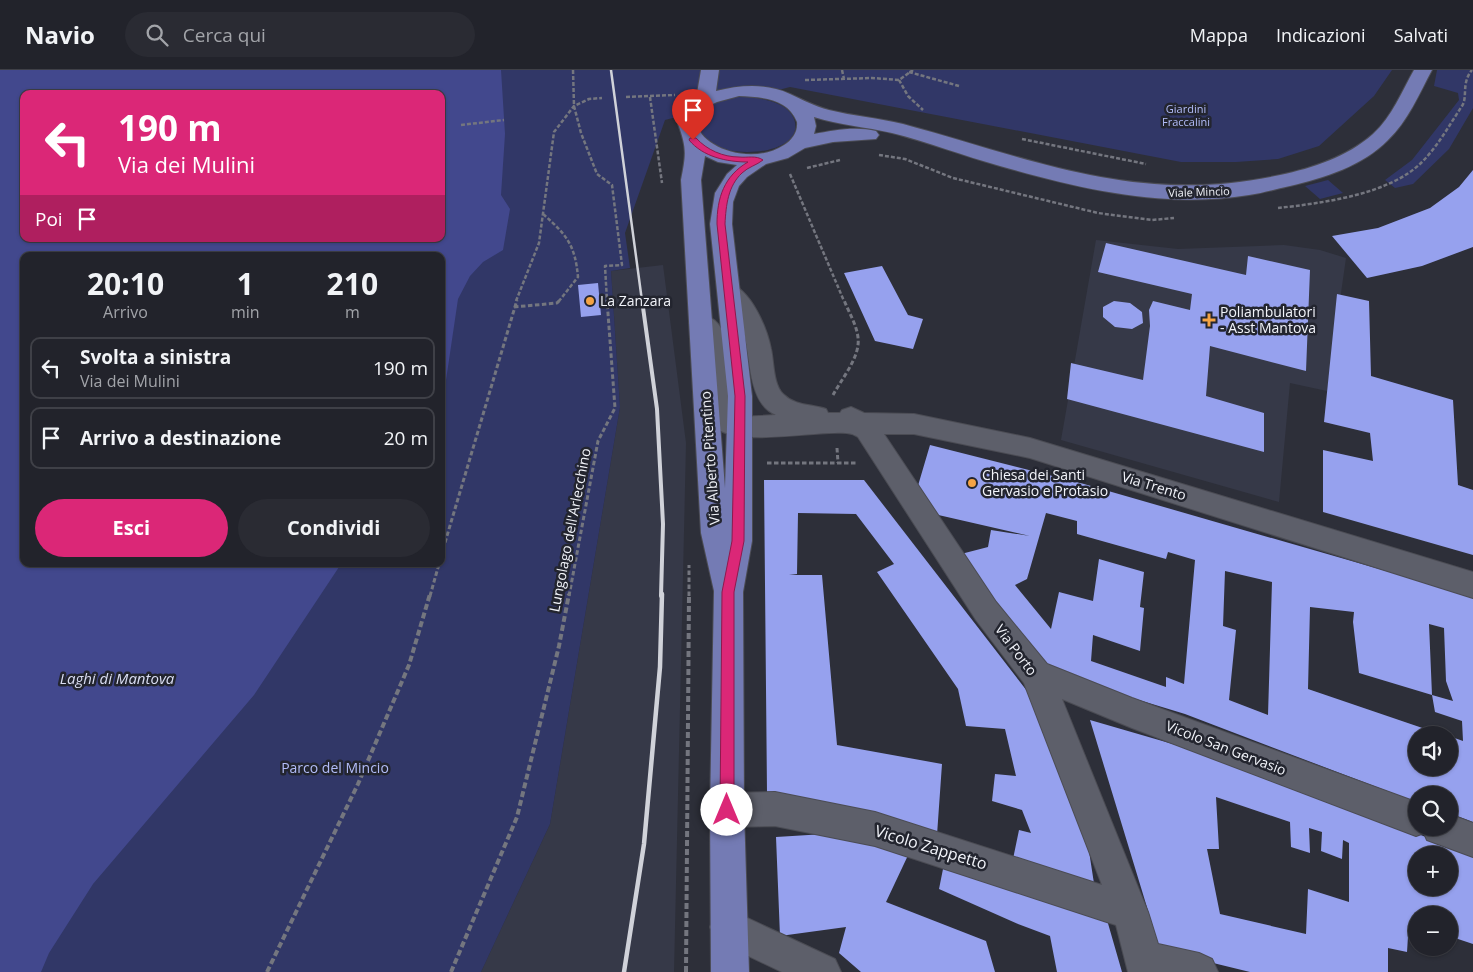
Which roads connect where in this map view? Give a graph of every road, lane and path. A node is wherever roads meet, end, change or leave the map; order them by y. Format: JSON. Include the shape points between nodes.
{"nodes":[{"id":1,"x":572,"y":70,"type":"edge"},
{"id":2,"x":710,"y":70,"type":"edge"},
{"id":3,"x":842,"y":70,"type":"edge"},
{"id":4,"x":913,"y":70,"type":"edge"},
{"id":5,"x":1424,"y":70,"type":"edge"},
{"id":6,"x":909,"y":72,"type":"junction"},
{"id":7,"x":742,"y":73,"type":"dead end"},
{"id":8,"x":844,"y":79,"type":"junction"},
{"id":9,"x":805,"y":80,"type":"dead end"},
{"id":10,"x":898,"y":80,"type":"junction"},
{"id":11,"x":959,"y":86,"type":"dead end"},
{"id":12,"x":682,"y":94,"type":"dead end"},
{"id":13,"x":771,"y":94,"type":"junction"},
{"id":14,"x":650,"y":97,"type":"junction"},
{"id":15,"x":602,"y":98,"type":"dead end"},
{"id":16,"x":626,"y":98,"type":"dead end"},
{"id":17,"x":704,"y":101,"type":"junction"},
{"id":18,"x":795,"y":105,"type":"junction"},
{"id":19,"x":574,"y":106,"type":"junction"},
{"id":20,"x":930,"y":113,"type":"dead end"},
{"id":21,"x":504,"y":120,"type":"dead end"},
{"id":22,"x":461,"y":124,"type":"dead end"},
{"id":23,"x":1022,"y":138,"type":"dead end"},
{"id":24,"x":693,"y":140,"type":"junction"},
{"id":25,"x":932,"y":140,"type":"junction"},
{"id":26,"x":799,"y":143,"type":"junction"},
{"id":27,"x":758,"y":160,"type":"junction"},
{"id":28,"x":1152,"y":164,"type":"dead end"},
{"id":29,"x":790,"y":173,"type":"dead end"},
{"id":30,"x":662,"y":184,"type":"dead end"},
{"id":31,"x":543,"y":214,"type":"junction"},
{"id":32,"x":729,"y":291,"type":"junction"},
{"id":33,"x":514,"y":307,"type":"junction"},
{"id":34,"x":702,"y":323,"type":"junction"},
{"id":35,"x":847,"y":418,"type":"junction"},
{"id":36,"x":739,"y":427,"type":"junction"},
{"id":37,"x":859,"y":463,"type":"dead end"},
{"id":38,"x":739,"y":464,"type":"junction"},
{"id":39,"x":445,"y":542,"type":"edge"},
{"id":40,"x":690,"y":560,"type":"dead end"},
{"id":41,"x":438,"y":567,"type":"edge"},
{"id":42,"x":1473,"y":576,"type":"edge"},
{"id":43,"x":1473,"y":585,"type":"edge"},
{"id":44,"x":728,"y":592,"type":"junction"},
{"id":45,"x":1036,"y":674,"type":"junction"},
{"id":46,"x":727,"y":810,"type":"junction"},
{"id":47,"x":1408,"y":816,"type":"edge"},
{"id":48,"x":1458,"y":835,"type":"edge"},
{"id":49,"x":1473,"y":840,"type":"edge"},
{"id":50,"x":1130,"y":912,"type":"junction"},
{"id":51,"x":728,"y":927,"type":"junction"},
{"id":52,"x":1145,"y":966,"type":"edge"},
{"id":53,"x":267,"y":972,"type":"edge"},
{"id":54,"x":450,"y":972,"type":"edge"},
{"id":55,"x":686,"y":972,"type":"edge"},
{"id":56,"x":730,"y":972,"type":"edge"},
{"id":57,"x":822,"y":972,"type":"edge"},
{"id":58,"x":1199,"y":972,"type":"edge"}],
"edges":[{"from":1,"to":19,"type":"path"},
{"from":2,"to":17,"type":"main road"},
{"from":3,"to":8,"type":"path"},
{"from":4,"to":6,"type":"path"},
{"from":5,"to":25,"type":"main road","name":"Viale Mincio","via":[[1382,135],[1370,146],[1306,176],[1239,190],[1164,193],[1118,189],[1030,169]]},
{"from":6,"to":10,"type":"path"},
{"from":6,"to":11,"type":"path"},
{"from":7,"to":13,"type":"main road"},
{"from":8,"to":9,"type":"path"},
{"from":8,"to":10,"type":"path"},
{"from":10,"to":20,"type":"path","via":[[921,110]]},
{"from":12,"to":14,"type":"path"},
{"from":13,"to":17,"type":"main road","via":[[739,91]]},
{"from":13,"to":18,"type":"main road"},
{"from":14,"to":16,"type":"path"},
{"from":14,"to":30,"type":"path"},
{"from":15,"to":19,"type":"path","via":[[589,99]]},
{"from":17,"to":24,"type":"main road","via":[[690,114],[687,122]]},
{"from":18,"to":25,"type":"main road","name":"Viale Mincio","via":[[817,113],[896,128]]},
{"from":18,"to":26,"type":"main road","via":[[806,120],[807,129]]},
{"from":19,"to":31,"type":"path","via":[[554,132]]},
{"from":19,"to":54,"type":"path","name":"Lungolago dell'Arlecchino","via":[[597,174],[612,185],[622,264],[604,266],[615,408],[598,441],[559,646],[517,817]]},
{"from":21,"to":22,"type":"path"},
{"from":23,"to":28,"type":"path"},
{"from":24,"to":27,"type":"main road","via":[[715,155]]},
{"from":24,"to":34,"type":"main road","name":"Via Alberto Pitentino","via":[[696,154],[691,180]]},
{"from":25,"to":26,"type":"main road","name":"Viale Mincio","via":[[857,134]]},
{"from":26,"to":27,"type":"main road","via":[[781,154]]},
{"from":27,"to":32,"type":"main road","name":"Via Alberto Pitentino","via":[[740,170],[728,185],[721,208]]},
{"from":29,"to":35,"type":"path","via":[[856,330],[858,345],[853,360],[831,399]]},
{"from":31,"to":33,"type":"path","via":[[539,243]]},
{"from":31,"to":33,"type":"path","via":[[567,235],[576,254],[578,277],[557,303]]},
{"from":32,"to":35,"type":"street","name":"Via Trento","via":[[746,311],[753,327],[765,388],[778,405],[800,414]]},
{"from":32,"to":36,"type":"main road","name":"Via Alberto Pitentino","via":[[740,396]]},
{"from":33,"to":39,"type":"path"},
{"from":34,"to":36,"type":"street","name":"Via Alberto Pitentino","via":[[716,341],[722,418]]},
{"from":34,"to":44,"type":"main road","name":"Via Alberto Pitentino","via":[[714,533]]},
{"from":35,"to":36,"type":"street","name":"Via Trento"},
{"from":35,"to":42,"type":"street","name":"Via Trento","via":[[882,414],[915,418],[1031,441]]},
{"from":35,"to":43,"type":"street","name":"Via Trento","via":[[914,424],[1030,448]]},
{"from":35,"to":45,"type":"street","name":"Via Porto","via":[[874,439],[986,611]]},
{"from":36,"to":38,"type":"main road","name":"Via Alberto Pitentino"},
{"from":37,"to":38,"type":"path"},
{"from":38,"to":44,"type":"main road","name":"Via Alberto Pitentino","via":[[738,541]]},
{"from":40,"to":55,"type":"path"},
{"from":41,"to":53,"type":"path","via":[[409,665],[358,784]]},
{"from":44,"to":46,"type":"main road","name":"Via Alberto Pitentino"},
{"from":45,"to":47,"type":"street","name":"Vicolo San Gervasio"},
{"from":45,"to":50,"type":"street","name":"Via Porto"},
{"from":46,"to":50,"type":"street","name":"Vicolo Zappetto","via":[[775,809],[875,829]]},
{"from":46,"to":51,"type":"main road","name":"Via Alberto Pitentino"},
{"from":48,"to":49,"type":"street"},
{"from":50,"to":52,"type":"street","name":"Via Porto"},
{"from":51,"to":56,"type":"main road","name":"Via Alberto Pitentino"},
{"from":51,"to":57,"type":"street"},
{"from":52,"to":58,"type":"street"}]}
